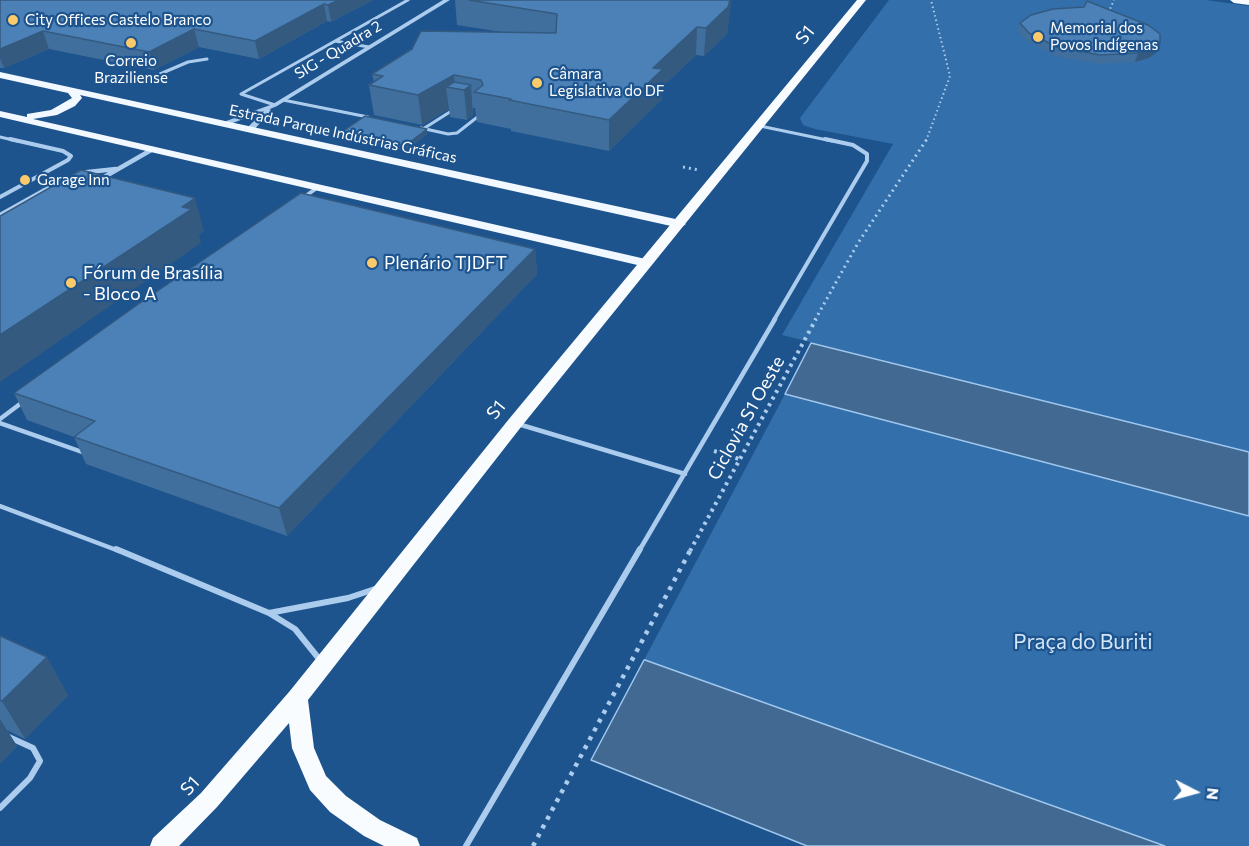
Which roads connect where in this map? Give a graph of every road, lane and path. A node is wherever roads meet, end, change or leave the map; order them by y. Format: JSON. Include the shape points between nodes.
{"nodes":[{"id":1,"x":408,"y":0,"type":"edge"},
{"id":2,"x":447,"y":0,"type":"edge"},
{"id":3,"x":862,"y":0,"type":"edge"},
{"id":4,"x":931,"y":0,"type":"edge"},
{"id":5,"x":1114,"y":0,"type":"edge"},
{"id":6,"x":1234,"y":0,"type":"edge"},
{"id":7,"x":1249,"y":2,"type":"edge"},
{"id":8,"x":1102,"y":11,"type":"edge"},
{"id":9,"x":335,"y":41,"type":"junction"},
{"id":10,"x":369,"y":47,"type":"junction"},
{"id":11,"x":207,"y":59,"type":"edge"},
{"id":12,"x":0,"y":75,"type":"edge"},
{"id":13,"x":158,"y":79,"type":"dead end"},
{"id":14,"x":71,"y":90,"type":"junction"},
{"id":15,"x":283,"y":100,"type":"junction"},
{"id":16,"x":275,"y":105,"type":"junction"},
{"id":17,"x":456,"y":108,"type":"edge"},
{"id":18,"x":473,"y":111,"type":"edge"},
{"id":19,"x":0,"y":114,"type":"edge"},
{"id":20,"x":16,"y":117,"type":"junction"},
{"id":21,"x":376,"y":119,"type":"edge"},
{"id":22,"x":222,"y":124,"type":"junction"},
{"id":23,"x":412,"y":126,"type":"edge"},
{"id":24,"x":760,"y":126,"type":"junction"},
{"id":25,"x":423,"y":129,"type":"junction"},
{"id":26,"x":249,"y":130,"type":"junction"},
{"id":27,"x":0,"y":137,"type":"edge"},
{"id":28,"x":153,"y":148,"type":"junction"},
{"id":29,"x":117,"y":169,"type":"junction"},
{"id":30,"x":98,"y":181,"type":"edge"},
{"id":31,"x":318,"y":186,"type":"junction"},
{"id":32,"x":0,"y":197,"type":"edge"},
{"id":33,"x":299,"y":200,"type":"edge"},
{"id":34,"x":0,"y":215,"type":"edge"},
{"id":35,"x":680,"y":224,"type":"junction"},
{"id":36,"x":646,"y":263,"type":"junction"},
{"id":37,"x":28,"y":398,"type":"edge"},
{"id":38,"x":0,"y":421,"type":"edge"},
{"id":39,"x":515,"y":423,"type":"junction"},
{"id":40,"x":701,"y":447,"type":"junction"},
{"id":41,"x":89,"y":454,"type":"edge"},
{"id":42,"x":739,"y":459,"type":"junction"},
{"id":43,"x":685,"y":474,"type":"junction"},
{"id":44,"x":0,"y":506,"type":"edge"},
{"id":45,"x":386,"y":585,"type":"junction"},
{"id":46,"x":269,"y":613,"type":"junction"},
{"id":47,"x":322,"y":664,"type":"junction"},
{"id":48,"x":297,"y":698,"type":"junction"},
{"id":49,"x":0,"y":733,"type":"edge"},
{"id":50,"x":0,"y":808,"type":"edge"},
{"id":51,"x":162,"y":846,"type":"edge"},
{"id":52,"x":408,"y":846,"type":"edge"},
{"id":53,"x":466,"y":846,"type":"edge"},
{"id":54,"x":533,"y":846,"type":"edge"}],
"edges":[{"from":1,"to":9,"type":"lane"},
{"from":2,"to":10,"type":"street","name":"SIG - Quadra 2"},
{"from":3,"to":24,"type":"highway","name":"S1"},
{"from":4,"to":42,"type":"path","name":"Ciclovia S1 Oeste","via":[[950,76],[928,138],[858,243]]},
{"from":5,"to":8,"type":"path","via":[[1110,9]]},
{"from":6,"to":7,"type":"highway"},
{"from":9,"to":10,"type":"lane"},
{"from":9,"to":16,"type":"lane","via":[[242,94]]},
{"from":10,"to":15,"type":"street","name":"SIG - Quadra 2"},
{"from":11,"to":13,"type":"lane","via":[[188,62],[160,74]]},
{"from":12,"to":14,"type":"main road","name":"Estrada Parque Indústrias Gráficas"},
{"from":14,"to":20,"type":"main road","via":[[77,98],[64,109]]},
{"from":14,"to":22,"type":"main road","name":"Estrada Parque Indústrias Gráficas"},
{"from":15,"to":16,"type":"street","name":"SIG - Quadra 2"},
{"from":15,"to":21,"type":"lane"},
{"from":16,"to":22,"type":"street","name":"SIG - Quadra 2"},
{"from":16,"to":26,"type":"street","name":"SIG - Quadra 2"},
{"from":17,"to":25,"type":"lane"},
{"from":18,"to":25,"type":"lane","via":[[482,113],[457,132]]},
{"from":19,"to":20,"type":"main road"},
{"from":20,"to":28,"type":"main road"},
{"from":22,"to":26,"type":"main road","name":"Estrada Parque Indústrias Gráficas"},
{"from":23,"to":25,"type":"lane"},
{"from":24,"to":35,"type":"highway","name":"S1"},
{"from":24,"to":40,"type":"lane","via":[[853,145],[867,154],[867,161]]},
{"from":26,"to":35,"type":"main road","name":"Estrada Parque Indústrias Gráficas"},
{"from":27,"to":32,"type":"lane","via":[[71,156]]},
{"from":28,"to":29,"type":"street"},
{"from":28,"to":31,"type":"main road"},
{"from":29,"to":30,"type":"street"},
{"from":29,"to":34,"type":"street","via":[[78,173]]},
{"from":31,"to":33,"type":"lane"},
{"from":31,"to":36,"type":"main road"},
{"from":35,"to":36,"type":"highway","name":"S1"},
{"from":36,"to":39,"type":"highway","name":"S1"},
{"from":37,"to":38,"type":"lane"},
{"from":38,"to":41,"type":"lane"},
{"from":39,"to":43,"type":"lane"},
{"from":39,"to":45,"type":"highway","name":"S1"},
{"from":40,"to":42,"type":"path"},
{"from":40,"to":43,"type":"lane"},
{"from":42,"to":54,"type":"path","name":"Ciclovia S1 Oeste"},
{"from":43,"to":53,"type":"lane"},
{"from":44,"to":46,"type":"lane","via":[[165,568]]},
{"from":45,"to":46,"type":"lane","via":[[348,598]]},
{"from":45,"to":47,"type":"highway","name":"S1"},
{"from":46,"to":47,"type":"lane","via":[[295,629]]},
{"from":47,"to":48,"type":"highway","name":"S1"},
{"from":48,"to":51,"type":"highway","name":"S1","via":[[209,800]]},
{"from":48,"to":52,"type":"highway","via":[[303,748],[318,783],[338,804],[372,828]]},
{"from":49,"to":50,"type":"lane","via":[[33,748],[40,761],[30,778]]}]}
